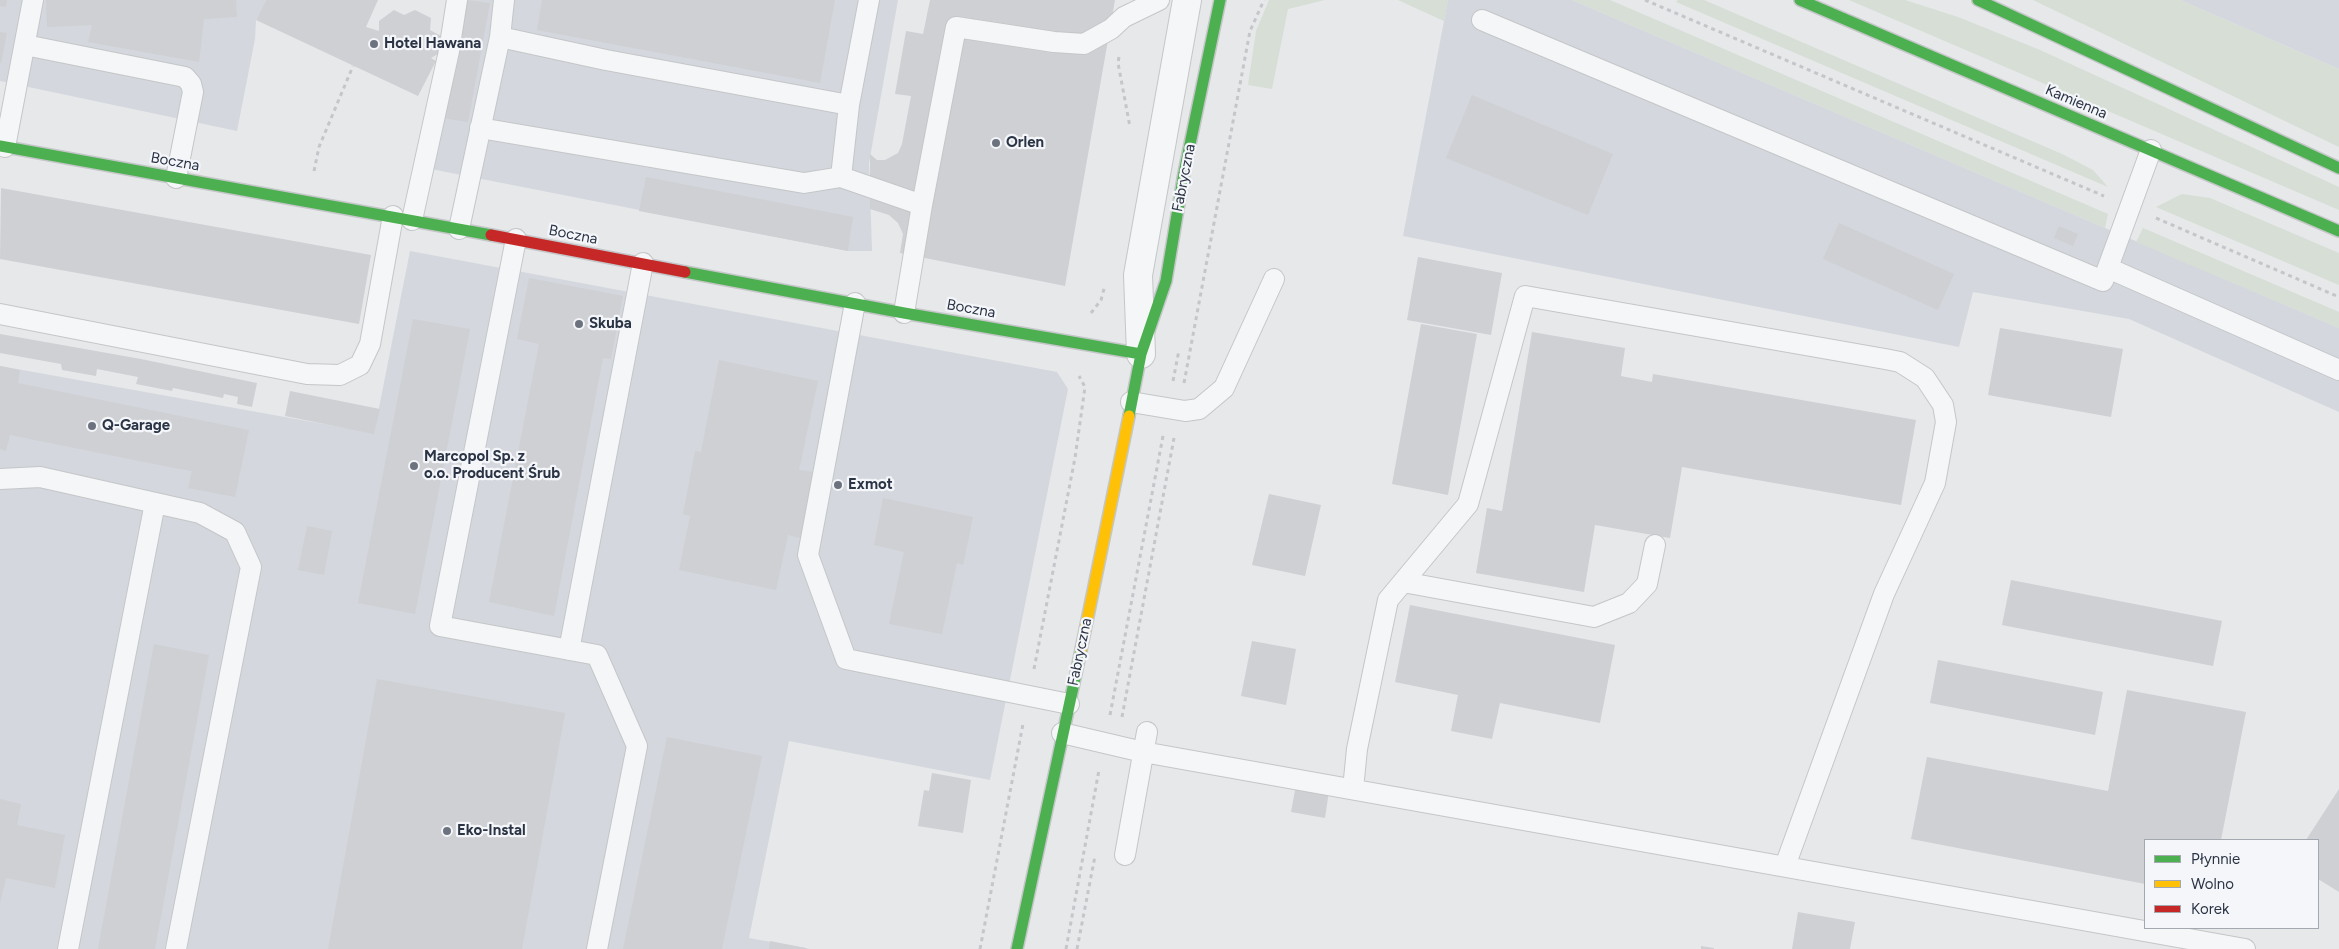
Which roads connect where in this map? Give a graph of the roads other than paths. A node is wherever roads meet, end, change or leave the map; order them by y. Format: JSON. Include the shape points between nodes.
{"nodes":[{"id":1,"x":33,"y":0,"type":"edge"},
{"id":2,"x":458,"y":0,"type":"edge"},
{"id":3,"x":504,"y":0,"type":"edge"},
{"id":4,"x":869,"y":0,"type":"edge"},
{"id":5,"x":1159,"y":0,"type":"edge"},
{"id":6,"x":1187,"y":0,"type":"edge"},
{"id":7,"x":1220,"y":0,"type":"edge"},
{"id":8,"x":1800,"y":0,"type":"edge"},
{"id":9,"x":1978,"y":0,"type":"edge"},
{"id":10,"x":1482,"y":20,"type":"dead end"},
{"id":11,"x":500,"y":37,"type":"junction"},
{"id":12,"x":25,"y":45,"type":"junction"},
{"id":13,"x":850,"y":105,"type":"junction"},
{"id":14,"x":480,"y":128,"type":"junction"},
{"id":15,"x":3,"y":147,"type":"edge"},
{"id":16,"x":2151,"y":150,"type":"junction"},
{"id":17,"x":2339,"y":168,"type":"edge"},
{"id":18,"x":841,"y":177,"type":"junction"},
{"id":19,"x":176,"y":178,"type":"junction"},
{"id":20,"x":922,"y":205,"type":"junction"},
{"id":21,"x":402,"y":218,"type":"junction"},
{"id":22,"x":459,"y":228,"type":"junction"},
{"id":23,"x":2339,"y":231,"type":"edge"},
{"id":24,"x":516,"y":239,"type":"junction"},
{"id":25,"x":643,"y":264,"type":"junction"},
{"id":26,"x":2108,"y":268,"type":"junction"},
{"id":27,"x":1274,"y":279,"type":"dead end"},
{"id":28,"x":854,"y":303,"type":"junction"},
{"id":29,"x":904,"y":312,"type":"junction"},
{"id":30,"x":0,"y":314,"type":"edge"},
{"id":31,"x":1141,"y":354,"type":"junction"},
{"id":32,"x":2339,"y":370,"type":"edge"},
{"id":33,"x":1131,"y":402,"type":"junction"},
{"id":34,"x":0,"y":479,"type":"edge"},
{"id":35,"x":155,"y":503,"type":"junction"},
{"id":36,"x":1655,"y":545,"type":"dead end"},
{"id":37,"x":1403,"y":582,"type":"junction"},
{"id":38,"x":569,"y":650,"type":"junction"},
{"id":39,"x":1069,"y":704,"type":"junction"},
{"id":40,"x":1147,"y":732,"type":"dead end"},
{"id":41,"x":1062,"y":733,"type":"junction"},
{"id":42,"x":1143,"y":752,"type":"junction"},
{"id":43,"x":1353,"y":789,"type":"junction"},
{"id":44,"x":1125,"y":855,"type":"dead end"},
{"id":45,"x":1785,"y":866,"type":"junction"},
{"id":46,"x":68,"y":949,"type":"edge"},
{"id":47,"x":176,"y":949,"type":"edge"},
{"id":48,"x":597,"y":949,"type":"edge"},
{"id":49,"x":1017,"y":949,"type":"edge"},
{"id":50,"x":2245,"y":949,"type":"edge"}],
"edges":[{"from":1,"to":12,"type":"lane"},
{"from":2,"to":21,"type":"lane","via":[[449,51]]},
{"from":3,"to":11,"type":"lane"},
{"from":4,"to":13,"type":"lane"},
{"from":5,"to":20,"type":"lane","via":[[1124,17],[1084,44],[956,27]]},
{"from":6,"to":31,"type":"street","name":"Fabryczna","via":[[1138,274]]},
{"from":7,"to":31,"type":"street","name":"Fabryczna","via":[[1184,172],[1166,281]]},
{"from":8,"to":16,"type":"street","name":"Kamienna"},
{"from":9,"to":17,"type":"street"},
{"from":10,"to":26,"type":"lane","via":[[2103,281]]},
{"from":11,"to":13,"type":"lane"},
{"from":11,"to":14,"type":"lane"},
{"from":12,"to":15,"type":"lane"},
{"from":12,"to":19,"type":"lane","via":[[185,77],[193,92]]},
{"from":13,"to":18,"type":"lane"},
{"from":14,"to":18,"type":"lane","via":[[804,183]]},
{"from":14,"to":22,"type":"lane"},
{"from":15,"to":19,"type":"street","name":"Boczna"},
{"from":16,"to":23,"type":"street","name":"Kamienna"},
{"from":16,"to":26,"type":"lane"},
{"from":18,"to":20,"type":"lane"},
{"from":19,"to":21,"type":"street","name":"Boczna"},
{"from":20,"to":29,"type":"lane"},
{"from":21,"to":22,"type":"street","name":"Boczna"},
{"from":21,"to":30,"type":"lane","via":[[370,344],[360,365],[340,376],[307,374]]},
{"from":22,"to":24,"type":"street","name":"Boczna"},
{"from":24,"to":25,"type":"street","name":"Boczna"},
{"from":24,"to":38,"type":"lane","via":[[440,626]]},
{"from":25,"to":28,"type":"street","name":"Boczna"},
{"from":25,"to":38,"type":"lane"},
{"from":26,"to":32,"type":"lane"},
{"from":27,"to":33,"type":"lane","via":[[1224,388],[1199,409],[1173,410]]},
{"from":28,"to":29,"type":"street","name":"Boczna"},
{"from":28,"to":39,"type":"lane","via":[[808,555],[846,659]]},
{"from":29,"to":31,"type":"street","name":"Boczna"},
{"from":31,"to":33,"type":"street","name":"Fabryczna"},
{"from":33,"to":39,"type":"street","name":"Fabryczna"},
{"from":34,"to":35,"type":"lane","via":[[40,477]]},
{"from":35,"to":46,"type":"lane"},
{"from":35,"to":47,"type":"lane","via":[[200,513],[235,532],[251,567]]},
{"from":36,"to":37,"type":"lane","via":[[1646,584],[1630,603],[1594,617]]},
{"from":37,"to":43,"type":"lane","via":[[1388,600]]},
{"from":37,"to":45,"type":"lane","via":[[1468,504],[1525,296],[1885,359],[1900,362],[1919,374],[1943,405],[1946,422],[1935,484],[1884,594]]},
{"from":38,"to":48,"type":"lane","via":[[597,655],[637,746]]},
{"from":39,"to":41,"type":"street","name":"Fabryczna"},
{"from":40,"to":42,"type":"lane"},
{"from":41,"to":42,"type":"lane"},
{"from":41,"to":49,"type":"street","name":"Fabryczna"},
{"from":42,"to":43,"type":"lane"},
{"from":42,"to":44,"type":"lane"},
{"from":43,"to":45,"type":"lane"},
{"from":45,"to":50,"type":"lane"}]}
